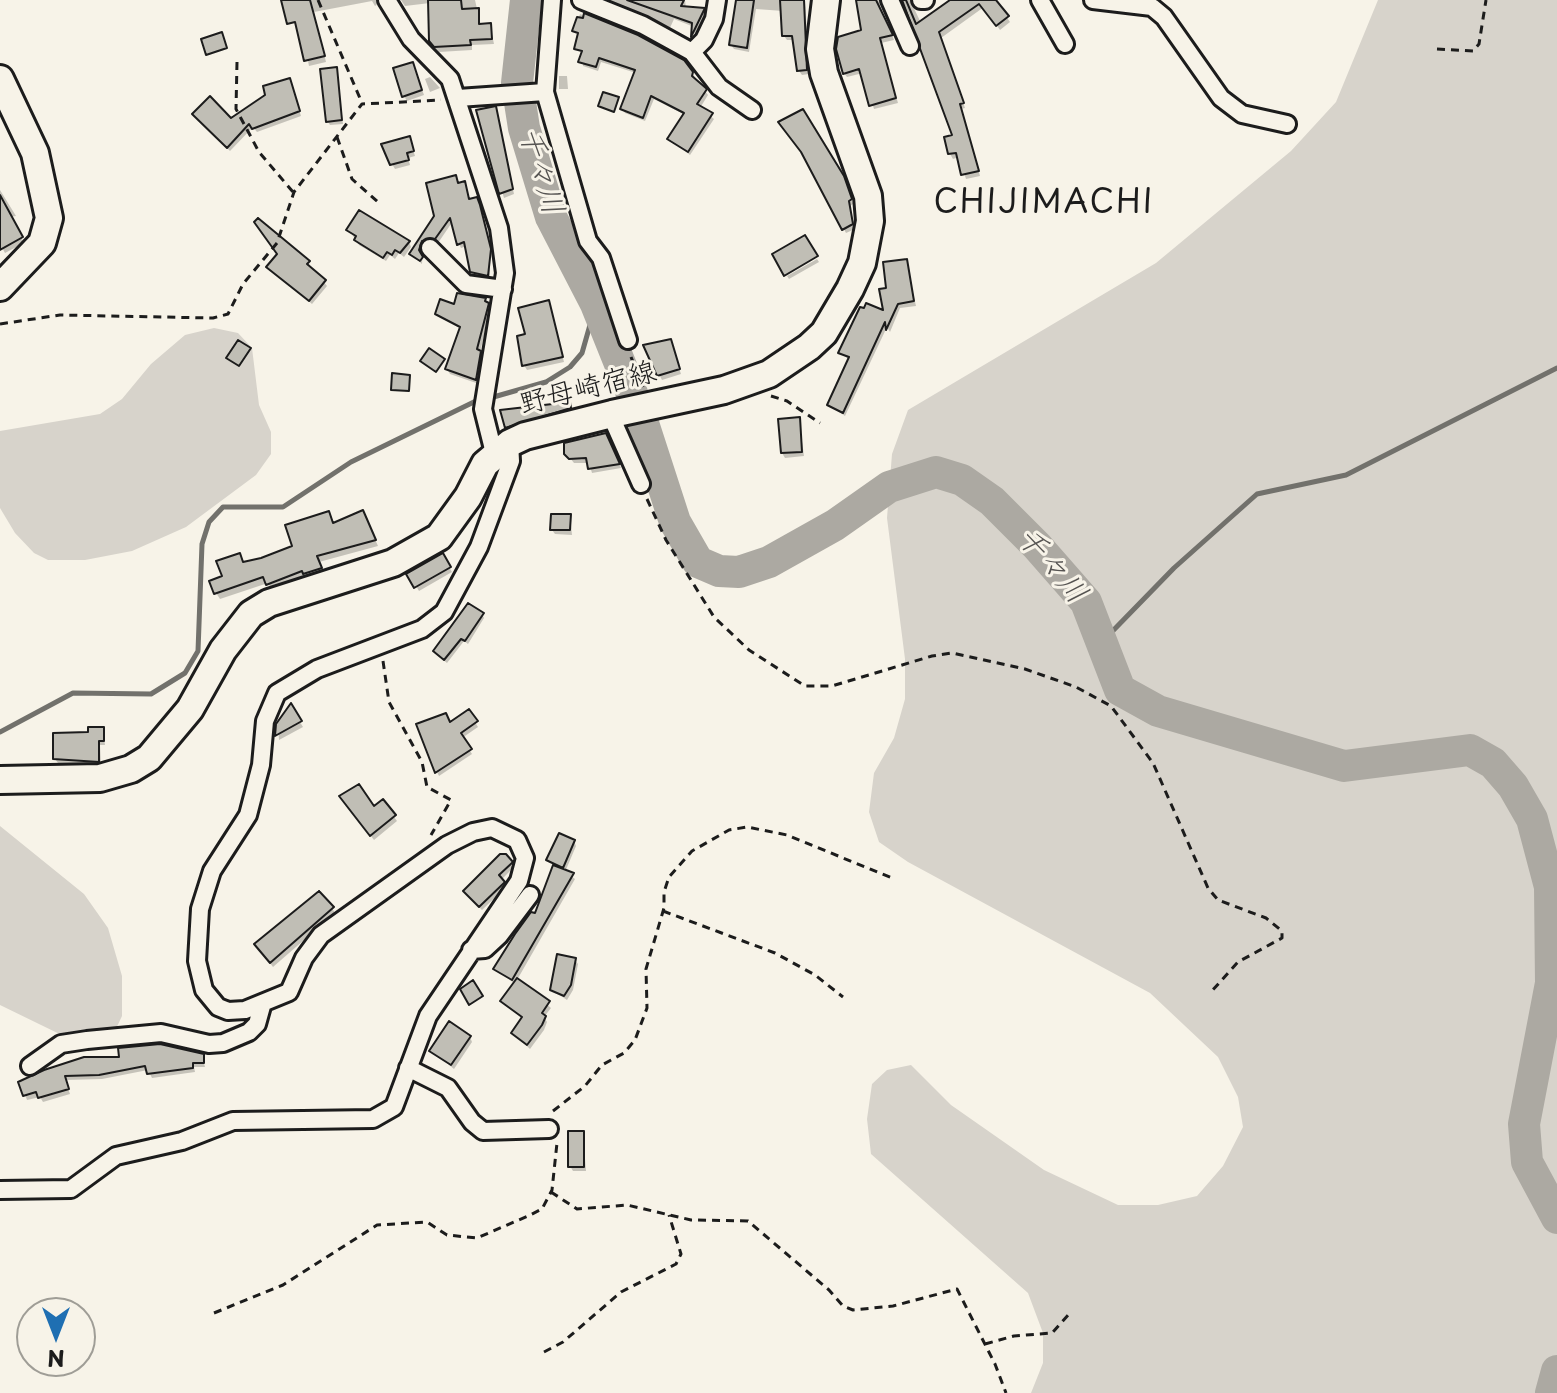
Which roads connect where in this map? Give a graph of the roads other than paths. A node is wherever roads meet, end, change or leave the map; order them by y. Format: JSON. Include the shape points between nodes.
{"nodes":[{"id":1,"x":387,"y":0,"type":"edge"},
{"id":2,"x":552,"y":0,"type":"edge"},
{"id":3,"x":581,"y":0,"type":"edge"},
{"id":4,"x":717,"y":0,"type":"edge"},
{"id":5,"x":826,"y":0,"type":"edge"},
{"id":6,"x":890,"y":0,"type":"edge"},
{"id":7,"x":1040,"y":0,"type":"edge"},
{"id":8,"x":1093,"y":0,"type":"edge"},
{"id":9,"x":1138,"y":3,"type":"edge"},
{"id":10,"x":1065,"y":44,"type":"dead end"},
{"id":11,"x":910,"y":46,"type":"dead end"},
{"id":12,"x":692,"y":52,"type":"junction"},
{"id":13,"x":0,"y":79,"type":"edge"},
{"id":14,"x":541,"y":92,"type":"junction"},
{"id":15,"x":458,"y":98,"type":"junction"},
{"id":16,"x":752,"y":110,"type":"dead end"},
{"id":17,"x":1287,"y":124,"type":"dead end"},
{"id":18,"x":430,"y":248,"type":"dead end"},
{"id":19,"x":0,"y":287,"type":"edge"},
{"id":20,"x":503,"y":289,"type":"junction"},
{"id":21,"x":628,"y":340,"type":"road end"},
{"id":22,"x":611,"y":414,"type":"junction"},
{"id":23,"x":502,"y":448,"type":"junction"},
{"id":24,"x":641,"y":484,"type":"road end"},
{"id":25,"x":0,"y":780,"type":"edge"},
{"id":26,"x":530,"y":895,"type":"dead end"},
{"id":27,"x":471,"y":950,"type":"junction"},
{"id":28,"x":262,"y":1006,"type":"junction"},
{"id":29,"x":30,"y":1066,"type":"dead end"},
{"id":30,"x":408,"y":1068,"type":"junction"},
{"id":31,"x":549,"y":1129,"type":"road end"},
{"id":32,"x":0,"y":1190,"type":"edge"}],
"edges":[{"from":1,"to":15,"type":"street","via":[[411,39],[450,79]]},
{"from":2,"to":14,"type":"street"},
{"from":3,"to":12,"type":"street"},
{"from":4,"to":12,"type":"street","via":[[704,40]]},
{"from":5,"to":22,"type":"main road","name":"野母崎宿線","via":[[820,49],[824,73],[868,196],[869,236],[856,276],[824,333],[793,359],[724,390]]},
{"from":6,"to":11,"type":"street"},
{"from":7,"to":10,"type":"street"},
{"from":8,"to":9,"type":"street"},
{"from":9,"to":17,"type":"street","via":[[1164,17],[1221,98],[1242,114]]},
{"from":12,"to":16,"type":"street","via":[[719,87]]},
{"from":13,"to":19,"type":"main road","via":[[35,153],[49,218],[42,243]]},
{"from":14,"to":15,"type":"street"},
{"from":14,"to":21,"type":"street","via":[[588,241],[601,258]]},
{"from":15,"to":20,"type":"street","via":[[499,228]]},
{"from":18,"to":20,"type":"street","via":[[466,284]]},
{"from":20,"to":23,"type":"street","via":[[483,409]]},
{"from":22,"to":23,"type":"main road","name":"野母崎宿線","via":[[525,436]]},
{"from":22,"to":24,"type":"street"},
{"from":23,"to":25,"type":"main road","via":[[439,537],[393,563],[269,603],[251,614],[223,650],[190,709],[149,758],[100,778]]},
{"from":23,"to":28,"type":"street","via":[[511,461],[479,547],[450,604],[422,629],[317,669],[277,693],[265,721],[248,815],[205,889],[197,961],[204,990],[218,1007],[228,1011]]},
{"from":26,"to":27,"type":"street","via":[[499,936],[485,949]]},
{"from":27,"to":28,"type":"street","via":[[511,897],[524,870],[522,848],[502,832],[481,830],[458,838],[321,935],[289,992]]},
{"from":27,"to":30,"type":"street","via":[[428,1016]]},
{"from":28,"to":29,"type":"street","via":[[249,1032],[223,1043],[161,1033],[87,1040],[61,1044]]},
{"from":30,"to":31,"type":"street","via":[[448,1088],[483,1131]]},
{"from":30,"to":32,"type":"street","via":[[394,1107],[373,1119],[233,1121],[182,1141],[116,1156],[71,1189]]}]}
